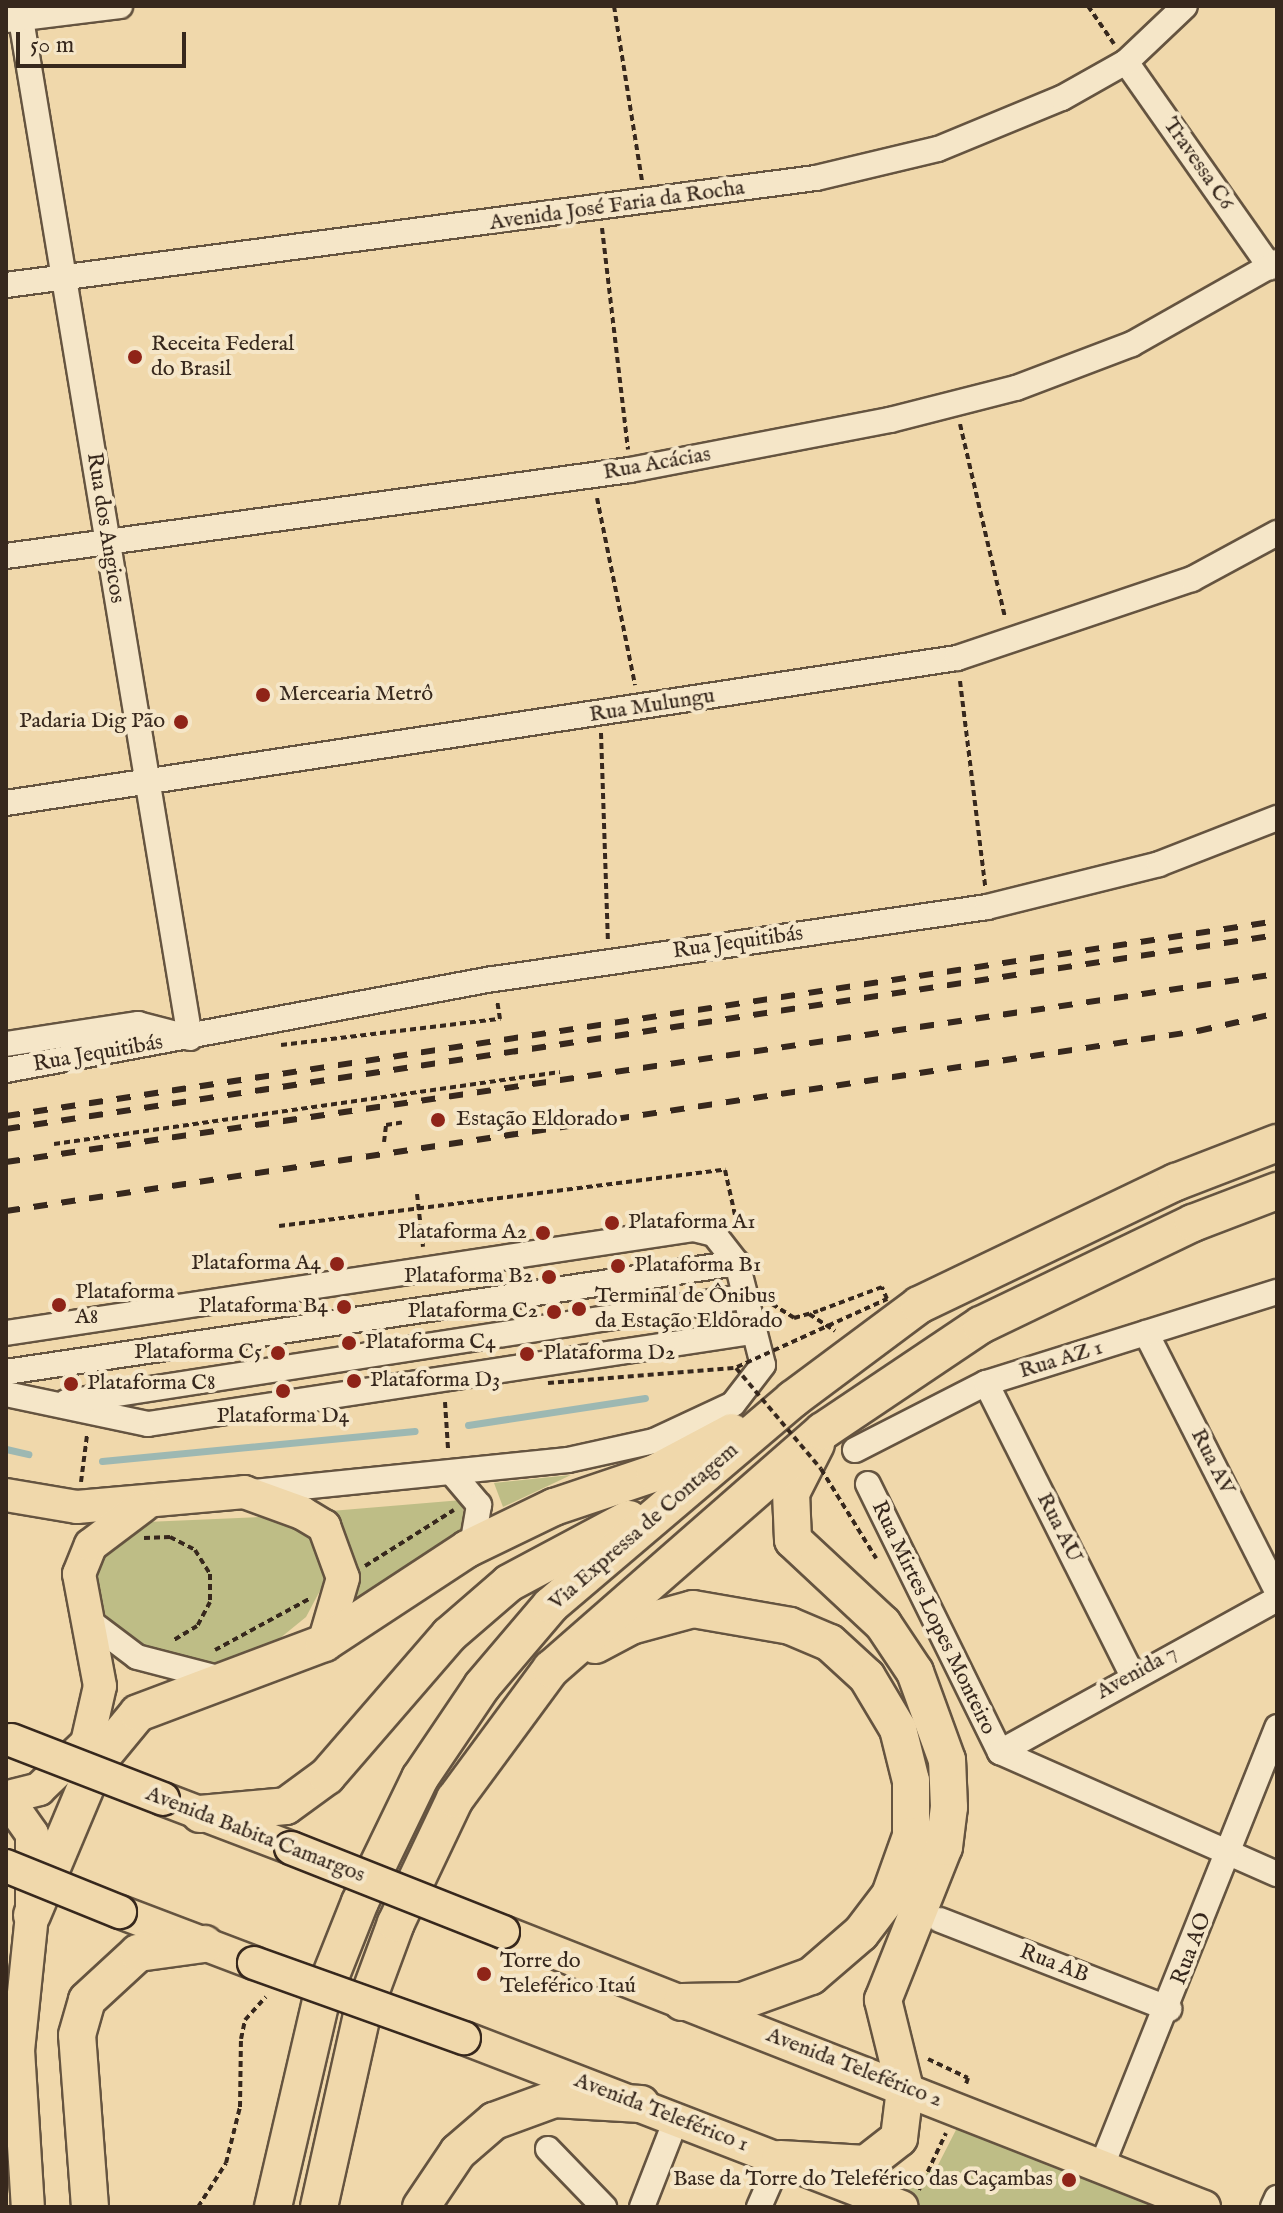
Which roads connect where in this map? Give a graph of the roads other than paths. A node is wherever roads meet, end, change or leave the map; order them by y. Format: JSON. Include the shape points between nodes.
{"nodes":[{"id":1,"x":120,"y":6,"type":"edge"},
{"id":2,"x":1185,"y":6,"type":"edge"},
{"id":3,"x":14,"y":20,"type":"edge"},
{"id":4,"x":1126,"y":62,"type":"junction"},
{"id":5,"x":1273,"y":264,"type":"edge"},
{"id":6,"x":67,"y":279,"type":"junction"},
{"id":7,"x":6,"y":285,"type":"edge"},
{"id":8,"x":1277,"y":533,"type":"edge"},
{"id":9,"x":107,"y":540,"type":"junction"},
{"id":10,"x":6,"y":556,"type":"edge"},
{"id":11,"x":145,"y":783,"type":"junction"},
{"id":12,"x":6,"y":803,"type":"edge"},
{"id":13,"x":1277,"y":818,"type":"edge"},
{"id":14,"x":190,"y":1038,"type":"junction"},
{"id":15,"x":6,"y":1044,"type":"edge"},
{"id":16,"x":6,"y":1070,"type":"edge"},
{"id":17,"x":1277,"y":1143,"type":"edge"},
{"id":18,"x":1277,"y":1191,"type":"edge"},
{"id":19,"x":737,"y":1263,"type":"junction"},
{"id":20,"x":1277,"y":1292,"type":"edge"},
{"id":21,"x":743,"y":1297,"type":"junction"},
{"id":22,"x":752,"y":1332,"type":"junction"},
{"id":23,"x":6,"y":1333,"type":"edge"},
{"id":24,"x":1146,"y":1333,"type":"junction"},
{"id":25,"x":6,"y":1372,"type":"edge"},
{"id":26,"x":986,"y":1383,"type":"junction"},
{"id":27,"x":6,"y":1394,"type":"edge"},
{"id":28,"x":793,"y":1399,"type":"junction"},
{"id":29,"x":45,"y":1404,"type":"junction"},
{"id":30,"x":823,"y":1431,"type":"junction"},
{"id":31,"x":855,"y":1450,"type":"dead end"},
{"id":32,"x":452,"y":1473,"type":"junction"},
{"id":33,"x":868,"y":1484,"type":"dead end"},
{"id":34,"x":691,"y":1486,"type":"junction"},
{"id":35,"x":244,"y":1492,"type":"junction"},
{"id":36,"x":6,"y":1495,"type":"edge"},
{"id":37,"x":144,"y":1505,"type":"junction"},
{"id":38,"x":472,"y":1546,"type":"junction"},
{"id":39,"x":1277,"y":1591,"type":"edge"},
{"id":40,"x":1277,"y":1599,"type":"edge"},
{"id":41,"x":84,"y":1617,"type":"junction"},
{"id":42,"x":324,"y":1643,"type":"junction"},
{"id":43,"x":551,"y":1669,"type":"junction"},
{"id":44,"x":1132,"y":1674,"type":"junction"},
{"id":45,"x":236,"y":1682,"type":"junction"},
{"id":46,"x":1277,"y":1727,"type":"edge"},
{"id":47,"x":8,"y":1739,"type":"edge"},
{"id":48,"x":1000,"y":1752,"type":"junction"},
{"id":49,"x":7,"y":1797,"type":"edge"},
{"id":50,"x":200,"y":1814,"type":"junction"},
{"id":51,"x":1229,"y":1854,"type":"junction"},
{"id":52,"x":6,"y":1866,"type":"edge"},
{"id":53,"x":1277,"y":1874,"type":"edge"},
{"id":54,"x":32,"y":1915,"type":"junction"},
{"id":55,"x":940,"y":1920,"type":"dead end"},
{"id":56,"x":503,"y":1932,"type":"joint"},
{"id":57,"x":204,"y":1944,"type":"junction"},
{"id":58,"x":13,"y":1972,"type":"edge"},
{"id":59,"x":682,"y":2002,"type":"junction"},
{"id":60,"x":1169,"y":2009,"type":"junction"},
{"id":61,"x":905,"y":2089,"type":"junction"},
{"id":62,"x":641,"y":2104,"type":"junction"},
{"id":63,"x":677,"y":2117,"type":"junction"},
{"id":64,"x":548,"y":2149,"type":"dead end"},
{"id":65,"x":780,"y":2159,"type":"junction"},
{"id":66,"x":1101,"y":2168,"type":"junction"},
{"id":67,"x":1277,"y":2198,"type":"edge"},
{"id":68,"x":28,"y":2207,"type":"edge"},
{"id":69,"x":90,"y":2207,"type":"edge"},
{"id":70,"x":273,"y":2207,"type":"edge"},
{"id":71,"x":319,"y":2207,"type":"edge"},
{"id":72,"x":421,"y":2207,"type":"edge"},
{"id":73,"x":604,"y":2207,"type":"edge"},
{"id":74,"x":642,"y":2207,"type":"edge"},
{"id":75,"x":759,"y":2207,"type":"edge"},
{"id":76,"x":902,"y":2207,"type":"edge"},
{"id":77,"x":1204,"y":2207,"type":"edge"},
{"id":78,"x":1273,"y":2207,"type":"edge"}],
"edges":[{"from":1,"to":3,"type":"street"},
{"from":2,"to":4,"type":"street","name":"Avenida José Faria da Rocha"},
{"from":3,"to":6,"type":"street","name":"Rua dos Angicos"},
{"from":4,"to":5,"type":"street","name":"Travessa C6"},
{"from":4,"to":6,"type":"street","name":"Avenida José Faria da Rocha","via":[[1062,98],[938,149],[816,178]]},
{"from":5,"to":9,"type":"street","name":"Rua Acácias","via":[[1132,344],[956,403],[593,476]]},
{"from":6,"to":7,"type":"street","name":"Avenida José Faria da Rocha"},
{"from":6,"to":9,"type":"street","name":"Rua dos Angicos"},
{"from":8,"to":11,"type":"street","name":"Rua Mulungu","via":[[1192,579],[957,658]]},
{"from":9,"to":10,"type":"street","name":"Rua Acácias"},
{"from":9,"to":11,"type":"street","name":"Rua dos Angicos"},
{"from":11,"to":12,"type":"street","name":"Rua Mulungu"},
{"from":11,"to":14,"type":"street","name":"Rua dos Angicos"},
{"from":13,"to":14,"type":"street","name":"Rua Jequitibás","via":[[1159,864],[987,907],[494,979]]},
{"from":14,"to":15,"type":"street","name":"Rua Jequitibás","via":[[138,1024]]},
{"from":14,"to":16,"type":"street","name":"Rua Jequitibás"},
{"from":17,"to":28,"type":"highway","name":"Via Expressa de Contagem","via":[[945,1290]]},
{"from":18,"to":30,"type":"highway","name":"Via Expressa de Contagem","via":[[1193,1223],[981,1325]]},
{"from":19,"to":21,"type":"street"},
{"from":19,"to":23,"type":"street","via":[[714,1234],[694,1229]]},
{"from":19,"to":25,"type":"street"},
{"from":20,"to":24,"type":"street","name":"Rua AZ 1"},
{"from":21,"to":22,"type":"street"},
{"from":21,"to":29,"type":"street"},
{"from":22,"to":29,"type":"street","via":[[148,1424]]},
{"from":22,"to":32,"type":"street","via":[[763,1365],[733,1404],[654,1441],[568,1460]]},
{"from":24,"to":26,"type":"street","name":"Rua AZ 1"},
{"from":24,"to":39,"type":"street","name":"Rua AV"},
{"from":26,"to":31,"type":"street","name":"Rua AZ 1"},
{"from":26,"to":44,"type":"street","name":"Rua AU"},
{"from":27,"to":29,"type":"street"},
{"from":28,"to":34,"type":"highway","name":"Via Expressa de Contagem"},
{"from":28,"to":38,"type":"highway","via":[[655,1473],[554,1507]]},
{"from":30,"to":43,"type":"highway","name":"Via Expressa de Contagem"},
{"from":30,"to":61,"type":"highway","via":[[791,1493],[793,1540],[883,1624],[915,1672],[947,1760],[944,1847],[883,2000]]},
{"from":32,"to":35,"type":"street"},
{"from":32,"to":38,"type":"street","via":[[479,1505]]},
{"from":33,"to":48,"type":"street","name":"Rua Mirtes Lopes Monteiro"},
{"from":34,"to":50,"type":"highway","via":[[509,1583],[449,1635],[327,1776],[286,1806]]},
{"from":34,"to":70,"type":"highway","name":"Via Expressa de Contagem","via":[[551,1605],[482,1686],[420,1778],[321,2000]]},
{"from":35,"to":37,"type":"main road"},
{"from":35,"to":42,"type":"main road","via":[[324,1526],[343,1578]]},
{"from":36,"to":37,"type":"main road","via":[[77,1507]]},
{"from":37,"to":41,"type":"main road","via":[[91,1545],[79,1574]]},
{"from":38,"to":42,"type":"highway"},
{"from":40,"to":44,"type":"street","name":"Avenida 7"},
{"from":41,"to":45,"type":"street","via":[[137,1657]]},
{"from":41,"to":49,"type":"main road","via":[[99,1655],[100,1686],[87,1743],[39,1789]]},
{"from":42,"to":45,"type":"highway"},
{"from":43,"to":59,"type":"highway","via":[[631,1626],[693,1609],[744,1612],[830,1643],[867,1677],[898,1729],[911,1781],[911,1836],[890,1895],[861,1933],[811,1976],[742,2001]]},
{"from":43,"to":71,"type":"highway","name":"Via Expressa de Contagem","via":[[455,1799],[396,1923],[362,2015]]},
{"from":44,"to":48,"type":"street","name":"Avenida 7"},
{"from":45,"to":54,"type":"highway","via":[[165,1701],[118,1732],[95,1765]]},
{"from":46,"to":51,"type":"street","name":"Rua AO"},
{"from":47,"to":50,"type":"main road","name":"Avenida Babita Camargos","bridge":true},
{"from":48,"to":51,"type":"street"},
{"from":49,"to":54,"type":"main road","via":[[32,1834]]},
{"from":50,"to":56,"type":"main road","name":"Avenida Babita Camargos","bridge":true},
{"from":51,"to":53,"type":"street"},
{"from":51,"to":60,"type":"street","name":"Rua AO"},
{"from":52,"to":57,"type":"main road","bridge":true},
{"from":54,"to":58,"type":"main road"},
{"from":55,"to":60,"type":"street","name":"Rua AB"},
{"from":56,"to":59,"type":"main road","name":"Avenida Teleférico 2"},
{"from":57,"to":62,"type":"main road","name":"Avenida Teleférico 1","bridge":true,"via":[[265,1974],[464,2038]]},
{"from":57,"to":69,"type":"highway","via":[[138,1953],[87,2000],[77,2035]]},
{"from":58,"to":68,"type":"main road"},
{"from":59,"to":61,"type":"main road","name":"Avenida Teleférico 2"},
{"from":60,"to":66,"type":"street","name":"Rua AO"},
{"from":61,"to":65,"type":"highway","via":[[899,2138],[886,2155],[851,2167]]},
{"from":61,"to":66,"type":"main road","name":"Avenida Teleférico 2"},
{"from":62,"to":63,"type":"main road","name":"Avenida Teleférico 1"},
{"from":62,"to":72,"type":"highway","via":[[554,2099],[494,2121],[450,2162]]},
{"from":63,"to":65,"type":"main road","name":"Avenida Teleférico 1"},
{"from":63,"to":74,"type":"street"},
{"from":64,"to":73,"type":"street"},
{"from":65,"to":75,"type":"street"},
{"from":65,"to":76,"type":"main road","name":"Avenida Teleférico 1"},
{"from":66,"to":77,"type":"main road","name":"Avenida Teleférico 2"},
{"from":67,"to":78,"type":"street"}]}
